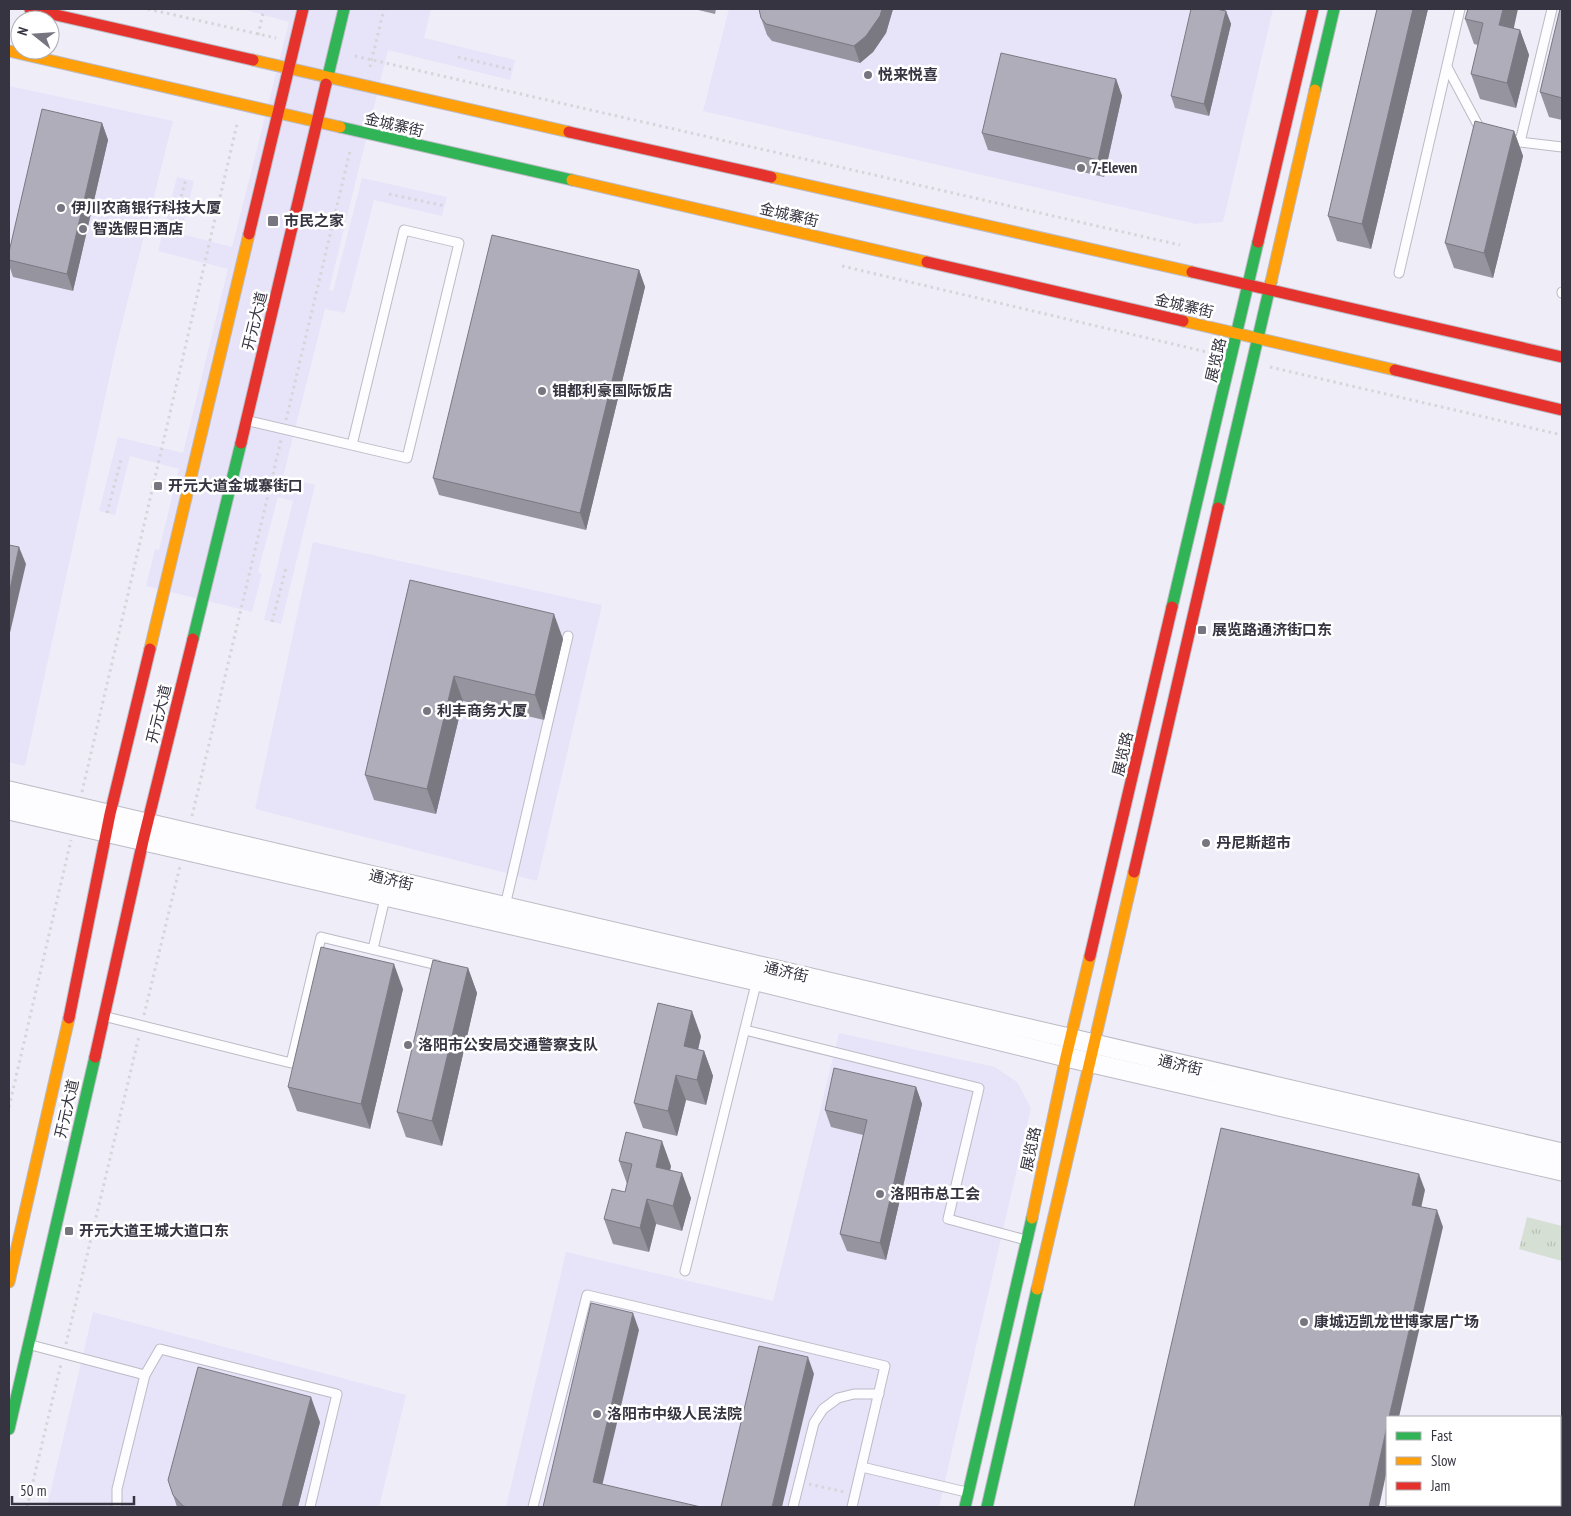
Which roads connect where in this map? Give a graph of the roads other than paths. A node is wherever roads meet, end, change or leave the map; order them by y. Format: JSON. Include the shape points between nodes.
{"nodes":[{"id":1,"x":30,"y":9,"type":"edge"},
{"id":2,"x":303,"y":9,"type":"edge"},
{"id":3,"x":344,"y":9,"type":"edge"},
{"id":4,"x":1313,"y":9,"type":"edge"},
{"id":5,"x":1334,"y":9,"type":"edge"},
{"id":6,"x":1460,"y":9,"type":"edge"},
{"id":7,"x":1552,"y":9,"type":"edge"},
{"id":8,"x":9,"y":51,"type":"edge"},
{"id":9,"x":1446,"y":67,"type":"junction"},
{"id":10,"x":289,"y":70,"type":"junction"},
{"id":11,"x":328,"y":77,"type":"junction"},
{"id":12,"x":278,"y":113,"type":"junction"},
{"id":13,"x":318,"y":122,"type":"junction"},
{"id":14,"x":1520,"y":142,"type":"junction"},
{"id":15,"x":1562,"y":147,"type":"edge"},
{"id":16,"x":1399,"y":273,"type":"dead end"},
{"id":17,"x":1249,"y":284,"type":"junction"},
{"id":18,"x":1269,"y":288,"type":"junction"},
{"id":19,"x":1237,"y":333,"type":"junction"},
{"id":20,"x":1257,"y":338,"type":"junction"},
{"id":21,"x":1562,"y":357,"type":"edge"},
{"id":22,"x":1562,"y":410,"type":"edge"},
{"id":23,"x":246,"y":420,"type":"junction"},
{"id":24,"x":352,"y":445,"type":"junction"},
{"id":25,"x":568,"y":636,"type":"dead end"},
{"id":26,"x":9,"y":791,"type":"edge"},
{"id":27,"x":9,"y":810,"type":"edge"},
{"id":28,"x":110,"y":814,"type":"junction"},
{"id":29,"x":145,"y":832,"type":"junction"},
{"id":30,"x":106,"y":833,"type":"junction"},
{"id":31,"x":387,"y":888,"type":"junction"},
{"id":32,"x":505,"y":906,"type":"junction"},
{"id":33,"x":372,"y":949,"type":"junction"},
{"id":34,"x":759,"y":974,"type":"junction"},
{"id":35,"x":432,"y":984,"type":"edge"},
{"id":36,"x":104,"y":1016,"type":"junction"},
{"id":37,"x":745,"y":1030,"type":"junction"},
{"id":38,"x":1069,"y":1048,"type":"junction"},
{"id":39,"x":1091,"y":1053,"type":"junction"},
{"id":40,"x":1562,"y":1153,"type":"edge"},
{"id":41,"x":1562,"y":1172,"type":"edge"},
{"id":42,"x":1037,"y":1243,"type":"junction"},
{"id":43,"x":685,"y":1271,"type":"dead end"},
{"id":44,"x":9,"y":1282,"type":"edge"},
{"id":45,"x":28,"y":1344,"type":"junction"},
{"id":46,"x":145,"y":1375,"type":"junction"},
{"id":47,"x":879,"y":1394,"type":"junction"},
{"id":48,"x":9,"y":1428,"type":"edge"},
{"id":49,"x":862,"y":1466,"type":"junction"},
{"id":50,"x":980,"y":1497,"type":"edge"},
{"id":51,"x":118,"y":1507,"type":"edge"},
{"id":52,"x":310,"y":1507,"type":"edge"},
{"id":53,"x":533,"y":1507,"type":"edge"},
{"id":54,"x":793,"y":1507,"type":"edge"},
{"id":55,"x":852,"y":1507,"type":"edge"},
{"id":56,"x":965,"y":1507,"type":"edge"}],
"edges":[{"from":1,"to":10,"type":"main road"},
{"from":2,"to":10,"type":"main road","name":"开元大道"},
{"from":3,"to":11,"type":"main road","name":"开元大道"},
{"from":4,"to":17,"type":"main road","name":"展览路"},
{"from":5,"to":18,"type":"main road","name":"展览路"},
{"from":6,"to":9,"type":"lane"},
{"from":7,"to":14,"type":"lane"},
{"from":8,"to":12,"type":"main road","name":"金城寨街"},
{"from":9,"to":14,"type":"lane","via":[[1479,127]]},
{"from":9,"to":16,"type":"lane"},
{"from":10,"to":11,"type":"main road"},
{"from":10,"to":12,"type":"main road","name":"开元大道"},
{"from":11,"to":13,"type":"main road","name":"开元大道"},
{"from":11,"to":17,"type":"main road"},
{"from":12,"to":13,"type":"main road","name":"金城寨街"},
{"from":12,"to":28,"type":"main road","name":"开元大道"},
{"from":13,"to":19,"type":"main road","name":"金城寨街"},
{"from":13,"to":23,"type":"main road","name":"开元大道"},
{"from":14,"to":15,"type":"lane"},
{"from":17,"to":18,"type":"main road"},
{"from":17,"to":19,"type":"main road","name":"展览路"},
{"from":18,"to":20,"type":"main road","name":"展览路"},
{"from":18,"to":21,"type":"main road"},
{"from":19,"to":20,"type":"main road","name":"金城寨街"},
{"from":19,"to":38,"type":"main road","name":"展览路"},
{"from":20,"to":22,"type":"main road","name":"金城寨街"},
{"from":20,"to":39,"type":"main road","name":"展览路"},
{"from":23,"to":24,"type":"lane"},
{"from":23,"to":29,"type":"main road","name":"开元大道"},
{"from":24,"to":24,"type":"lane","via":[[407,458],[458,243],[404,230]]},
{"from":25,"to":32,"type":"lane"},
{"from":26,"to":28,"type":"street","name":"通济街"},
{"from":27,"to":30,"type":"street","name":"通济街"},
{"from":28,"to":29,"type":"street","name":"通济街"},
{"from":28,"to":30,"type":"main road","name":"开元大道"},
{"from":29,"to":30,"type":"street","name":"通济街"},
{"from":29,"to":31,"type":"street","name":"通济街"},
{"from":29,"to":36,"type":"main road","name":"开元大道"},
{"from":30,"to":44,"type":"main road","name":"开元大道","via":[[72,1006]]},
{"from":31,"to":32,"type":"street","name":"通济街"},
{"from":31,"to":33,"type":"lane"},
{"from":31,"to":34,"type":"street","name":"通济街"},
{"from":32,"to":34,"type":"street","name":"通济街"},
{"from":33,"to":35,"type":"lane","via":[[437,964]]},
{"from":33,"to":36,"type":"lane","via":[[320,937],[291,1063]]},
{"from":34,"to":37,"type":"lane"},
{"from":34,"to":38,"type":"street","name":"通济街"},
{"from":36,"to":45,"type":"main road","name":"开元大道"},
{"from":37,"to":42,"type":"lane","via":[[979,1088],[948,1219]]},
{"from":37,"to":43,"type":"lane"},
{"from":38,"to":39,"type":"street","name":"通济街"},
{"from":38,"to":42,"type":"main road","name":"展览路"},
{"from":39,"to":40,"type":"street","name":"通济街"},
{"from":39,"to":41,"type":"street","name":"通济街"},
{"from":39,"to":42,"type":"main road","name":"展览路"},
{"from":42,"to":50,"type":"main road","name":"展览路"},
{"from":42,"to":50,"type":"main road","name":"展览路"},
{"from":45,"to":46,"type":"lane"},
{"from":45,"to":48,"type":"main road","name":"开元大道"},
{"from":46,"to":51,"type":"lane","via":[[118,1488]]},
{"from":46,"to":52,"type":"lane","via":[[160,1349],[337,1394]]},
{"from":47,"to":49,"type":"lane"},
{"from":47,"to":53,"type":"lane","via":[[885,1366],[587,1295]]},
{"from":47,"to":54,"type":"lane","via":[[838,1398],[823,1409],[814,1423]]},
{"from":49,"to":50,"type":"lane"},
{"from":49,"to":55,"type":"lane"},
{"from":50,"to":56,"type":"main road","name":"展览路"}]}
